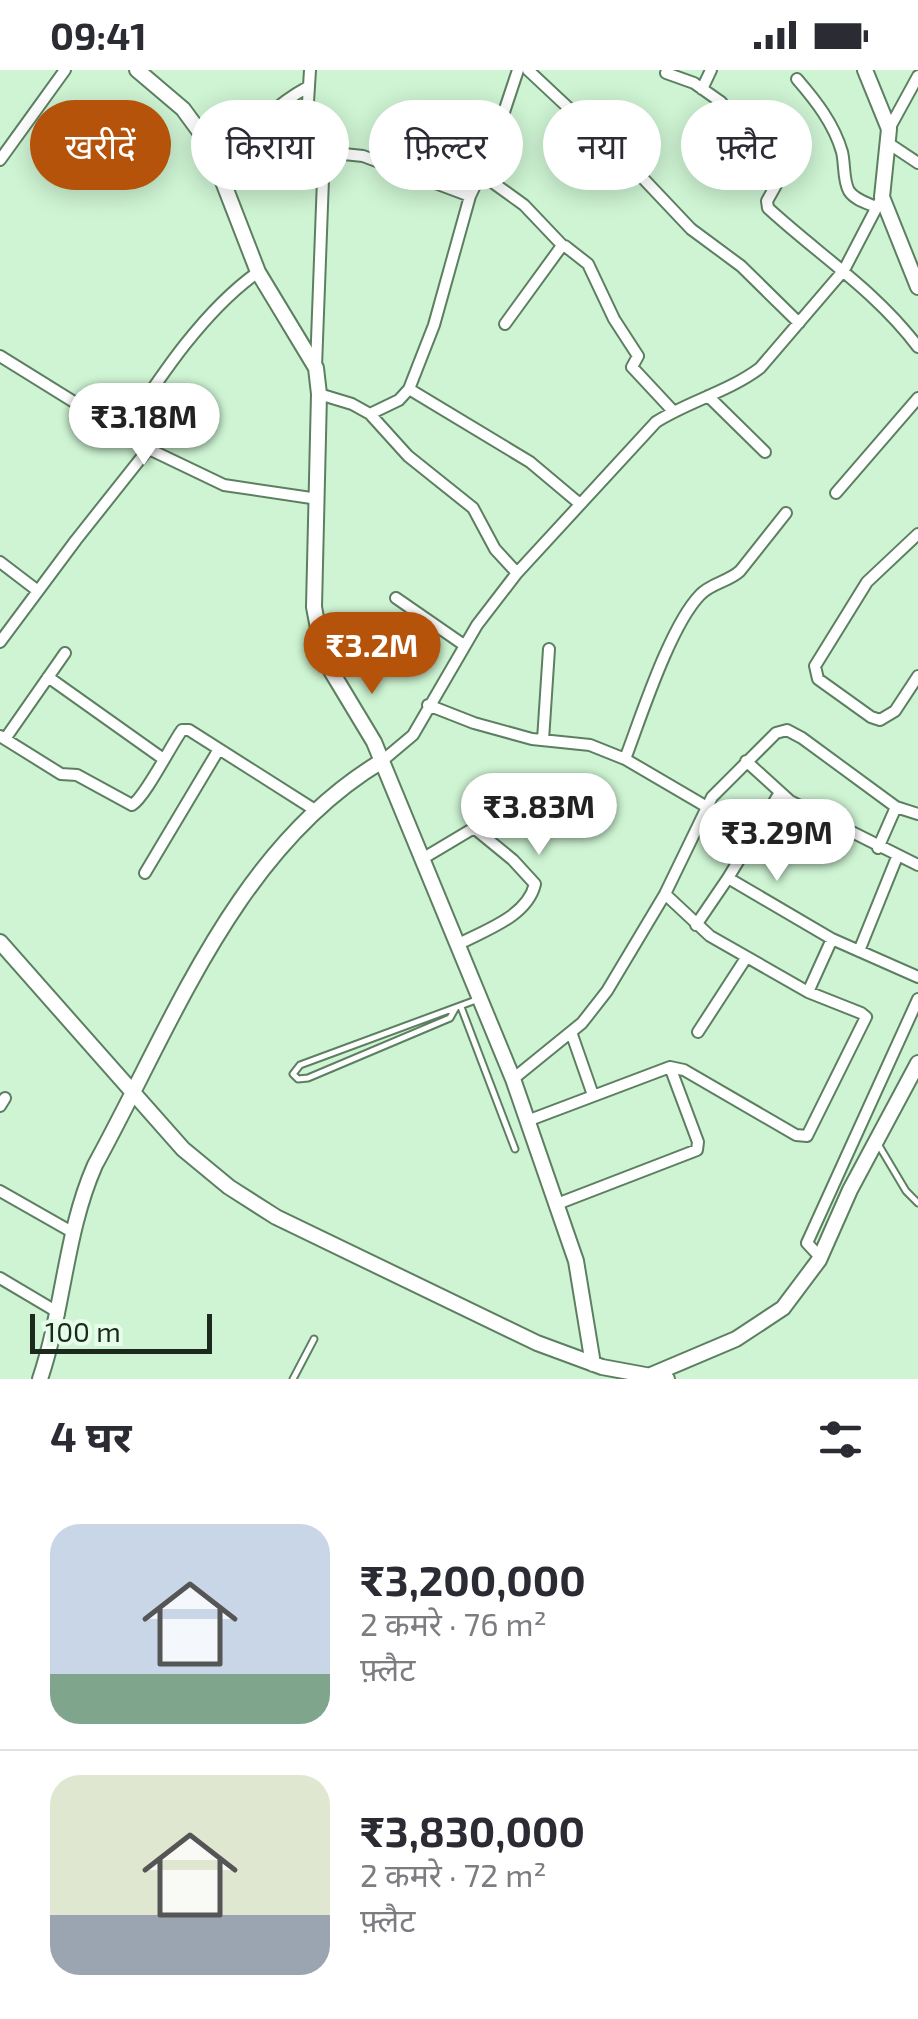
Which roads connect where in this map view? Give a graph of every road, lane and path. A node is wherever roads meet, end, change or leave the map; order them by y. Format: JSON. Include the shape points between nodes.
{"nodes":[{"id":1,"x":65,"y":70,"type":"edge"},
{"id":2,"x":137,"y":70,"type":"edge"},
{"id":3,"x":310,"y":70,"type":"edge"},
{"id":4,"x":518,"y":70,"type":"edge"},
{"id":5,"x":528,"y":70,"type":"edge"},
{"id":6,"x":712,"y":70,"type":"edge"},
{"id":7,"x":865,"y":70,"type":"edge"},
{"id":8,"x":666,"y":72,"type":"dead end"},
{"id":9,"x":918,"y":76,"type":"edge"},
{"id":10,"x":797,"y":79,"type":"dead end"},
{"id":11,"x":308,"y":87,"type":"junction"},
{"id":12,"x":702,"y":89,"type":"junction"},
{"id":13,"x":285,"y":100,"type":"edge"},
{"id":14,"x":309,"y":100,"type":"edge"},
{"id":15,"x":507,"y":100,"type":"edge"},
{"id":16,"x":191,"y":120,"type":"edge"},
{"id":17,"x":888,"y":136,"type":"junction"},
{"id":18,"x":349,"y":155,"type":"edge"},
{"id":19,"x":0,"y":160,"type":"edge"},
{"id":20,"x":918,"y":163,"type":"edge"},
{"id":21,"x":228,"y":190,"type":"edge"},
{"id":22,"x":323,"y":190,"type":"edge"},
{"id":23,"x":473,"y":190,"type":"edge"},
{"id":24,"x":504,"y":190,"type":"edge"},
{"id":25,"x":470,"y":196,"type":"junction"},
{"id":26,"x":879,"y":202,"type":"junction"},
{"id":27,"x":563,"y":246,"type":"junction"},
{"id":28,"x":844,"y":270,"type":"junction"},
{"id":29,"x":258,"y":272,"type":"junction"},
{"id":30,"x":918,"y":287,"type":"edge"},
{"id":31,"x":799,"y":323,"type":"junction"},
{"id":32,"x":505,"y":324,"type":"dead end"},
{"id":33,"x":914,"y":335,"type":"edge"},
{"id":34,"x":918,"y":347,"type":"edge"},
{"id":35,"x":0,"y":356,"type":"edge"},
{"id":36,"x":316,"y":368,"type":"junction"},
{"id":37,"x":410,"y":389,"type":"junction"},
{"id":38,"x":319,"y":394,"type":"junction"},
{"id":39,"x":708,"y":396,"type":"junction"},
{"id":40,"x":918,"y":398,"type":"edge"},
{"id":41,"x":672,"y":412,"type":"junction"},
{"id":42,"x":370,"y":414,"type":"junction"},
{"id":43,"x":124,"y":432,"type":"junction"},
{"id":44,"x":149,"y":448,"type":"junction"},
{"id":45,"x":765,"y":452,"type":"dead end"},
{"id":46,"x":836,"y":493,"type":"dead end"},
{"id":47,"x":318,"y":499,"type":"junction"},
{"id":48,"x":580,"y":504,"type":"junction"},
{"id":49,"x":786,"y":513,"type":"dead end"},
{"id":50,"x":918,"y":534,"type":"edge"},
{"id":51,"x":0,"y":562,"type":"edge"},
{"id":52,"x":517,"y":572,"type":"junction"},
{"id":53,"x":38,"y":590,"type":"junction"},
{"id":54,"x":396,"y":598,"type":"dead end"},
{"id":55,"x":0,"y":642,"type":"edge"},
{"id":56,"x":464,"y":645,"type":"junction"},
{"id":57,"x":548,"y":649,"type":"dead end"},
{"id":58,"x":65,"y":653,"type":"dead end"},
{"id":59,"x":918,"y":676,"type":"edge"},
{"id":60,"x":48,"y":677,"type":"junction"},
{"id":61,"x":428,"y":705,"type":"junction"},
{"id":62,"x":3,"y":738,"type":"edge"},
{"id":63,"x":543,"y":740,"type":"junction"},
{"id":64,"x":219,"y":749,"type":"junction"},
{"id":65,"x":162,"y":758,"type":"junction"},
{"id":66,"x":625,"y":759,"type":"junction"},
{"id":67,"x":746,"y":761,"type":"junction"},
{"id":68,"x":382,"y":762,"type":"junction"},
{"id":69,"x":779,"y":794,"type":"junction"},
{"id":70,"x":707,"y":808,"type":"junction"},
{"id":71,"x":896,"y":808,"type":"junction"},
{"id":72,"x":315,"y":810,"type":"junction"},
{"id":73,"x":918,"y":814,"type":"edge"},
{"id":74,"x":878,"y":848,"type":"junction"},
{"id":75,"x":897,"y":857,"type":"junction"},
{"id":76,"x":422,"y":859,"type":"junction"},
{"id":77,"x":918,"y":865,"type":"edge"},
{"id":78,"x":145,"y":874,"type":"dead end"},
{"id":79,"x":728,"y":878,"type":"junction"},
{"id":80,"x":665,"y":894,"type":"junction"},
{"id":81,"x":696,"y":925,"type":"junction"},
{"id":82,"x":832,"y":939,"type":"junction"},
{"id":83,"x":0,"y":942,"type":"edge"},
{"id":84,"x":458,"y":944,"type":"junction"},
{"id":85,"x":859,"y":952,"type":"junction"},
{"id":86,"x":746,"y":958,"type":"junction"},
{"id":87,"x":918,"y":977,"type":"edge"},
{"id":88,"x":808,"y":992,"type":"junction"},
{"id":89,"x":480,"y":998,"type":"junction"},
{"id":90,"x":918,"y":999,"type":"edge"},
{"id":91,"x":458,"y":1008,"type":"junction"},
{"id":92,"x":571,"y":1032,"type":"junction"},
{"id":93,"x":698,"y":1032,"type":"dead end"},
{"id":94,"x":918,"y":1063,"type":"edge"},
{"id":95,"x":670,"y":1066,"type":"junction"},
{"id":96,"x":513,"y":1078,"type":"junction"},
{"id":97,"x":134,"y":1093,"type":"junction"},
{"id":98,"x":593,"y":1095,"type":"junction"},
{"id":99,"x":528,"y":1121,"type":"junction"},
{"id":100,"x":877,"y":1141,"type":"junction"},
{"id":101,"x":515,"y":1149,"type":"dead end"},
{"id":102,"x":0,"y":1190,"type":"edge"},
{"id":103,"x":918,"y":1203,"type":"edge"},
{"id":104,"x":557,"y":1204,"type":"junction"},
{"id":105,"x":72,"y":1232,"type":"junction"},
{"id":106,"x":814,"y":1252,"type":"junction"},
{"id":107,"x":0,"y":1278,"type":"edge"},
{"id":108,"x":60,"y":1313,"type":"junction"},
{"id":109,"x":314,"y":1339,"type":"dead end"},
{"id":110,"x":599,"y":1370,"type":"edge"},
{"id":111,"x":648,"y":1376,"type":"junction"},
{"id":112,"x":40,"y":1379,"type":"edge"},
{"id":113,"x":294,"y":1379,"type":"edge"},
{"id":114,"x":667,"y":1379,"type":"edge"}],
"edges":[{"from":1,"to":19,"type":"street"},
{"from":2,"to":16,"type":"street"},
{"from":3,"to":11,"type":"street"},
{"from":4,"to":15,"type":"street"},
{"from":5,"to":31,"type":"street"},
{"from":6,"to":12,"type":"street"},
{"from":7,"to":17,"type":"street"},
{"from":8,"to":12,"type":"street"},
{"from":9,"to":17,"type":"street"},
{"from":10,"to":26,"type":"street","via":[[836,136],[848,189],[858,199]]},
{"from":11,"to":13,"type":"street"},
{"from":11,"to":14,"type":"street"},
{"from":12,"to":28,"type":"street","via":[[730,112],[750,156],[776,184],[768,208]]},
{"from":17,"to":20,"type":"street"},
{"from":17,"to":26,"type":"street"},
{"from":18,"to":25,"type":"street"},
{"from":21,"to":29,"type":"street"},
{"from":22,"to":36,"type":"street"},
{"from":23,"to":25,"type":"street"},
{"from":24,"to":27,"type":"street"},
{"from":25,"to":37,"type":"street"},
{"from":26,"to":28,"type":"street"},
{"from":26,"to":30,"type":"street"},
{"from":27,"to":32,"type":"street"},
{"from":27,"to":41,"type":"street","via":[[588,264],[637,354],[632,368]]},
{"from":28,"to":31,"type":"street"},
{"from":28,"to":33,"type":"street"},
{"from":29,"to":36,"type":"street"},
{"from":29,"to":43,"type":"street","via":[[170,363]]},
{"from":31,"to":39,"type":"street","via":[[760,368]]},
{"from":33,"to":34,"type":"street"},
{"from":35,"to":43,"type":"street"},
{"from":36,"to":38,"type":"street"},
{"from":37,"to":42,"type":"street"},
{"from":37,"to":48,"type":"street","via":[[530,462]]},
{"from":38,"to":42,"type":"street"},
{"from":38,"to":47,"type":"street"},
{"from":39,"to":41,"type":"street"},
{"from":39,"to":45,"type":"street"},
{"from":40,"to":46,"type":"street"},
{"from":41,"to":48,"type":"street"},
{"from":42,"to":52,"type":"street","via":[[408,456],[473,508],[495,549]]},
{"from":43,"to":44,"type":"street"},
{"from":44,"to":47,"type":"street","via":[[224,485]]},
{"from":44,"to":53,"type":"street"},
{"from":47,"to":68,"type":"street","via":[[314,607],[321,644]]},
{"from":48,"to":52,"type":"street"},
{"from":49,"to":66,"type":"street","via":[[740,571],[708,588],[690,610]]},
{"from":50,"to":59,"type":"street","via":[[867,582],[814,666],[818,680],[880,720],[896,710]]},
{"from":51,"to":53,"type":"street"},
{"from":52,"to":56,"type":"street"},
{"from":53,"to":55,"type":"street"},
{"from":54,"to":56,"type":"street"},
{"from":56,"to":61,"type":"street"},
{"from":57,"to":63,"type":"street"},
{"from":58,"to":60,"type":"street"},
{"from":60,"to":62,"type":"street"},
{"from":60,"to":65,"type":"street"},
{"from":61,"to":63,"type":"street"},
{"from":61,"to":68,"type":"street","via":[[413,735]]},
{"from":62,"to":65,"type":"street","via":[[61,774],[77,775],[132,805]]},
{"from":63,"to":66,"type":"street","via":[[590,745]]},
{"from":64,"to":65,"type":"street","via":[[182,730]]},
{"from":64,"to":72,"type":"street"},
{"from":64,"to":78,"type":"street"},
{"from":66,"to":70,"type":"street"},
{"from":67,"to":69,"type":"street"},
{"from":67,"to":70,"type":"street"},
{"from":67,"to":71,"type":"street","via":[[776,732],[788,730]]},
{"from":68,"to":72,"type":"street"},
{"from":68,"to":76,"type":"street"},
{"from":69,"to":74,"type":"street"},
{"from":69,"to":79,"type":"street"},
{"from":70,"to":80,"type":"street"},
{"from":71,"to":73,"type":"street"},
{"from":71,"to":74,"type":"street"},
{"from":72,"to":97,"type":"street","via":[[221,928]]},
{"from":74,"to":75,"type":"street"},
{"from":75,"to":77,"type":"street"},
{"from":75,"to":85,"type":"street"},
{"from":76,"to":84,"type":"street"},
{"from":76,"to":84,"type":"street","via":[[474,828],[534,884],[512,916]]},
{"from":79,"to":81,"type":"street"},
{"from":79,"to":82,"type":"street"},
{"from":80,"to":81,"type":"street"},
{"from":80,"to":92,"type":"street","via":[[607,992]]},
{"from":81,"to":86,"type":"street"},
{"from":82,"to":85,"type":"street"},
{"from":82,"to":88,"type":"street"},
{"from":83,"to":97,"type":"street"},
{"from":84,"to":89,"type":"street"},
{"from":85,"to":87,"type":"street"},
{"from":86,"to":88,"type":"street"},
{"from":86,"to":93,"type":"street"},
{"from":88,"to":95,"type":"street","via":[[866,1018],[807,1136]]},
{"from":89,"to":91,"type":"lane"},
{"from":89,"to":96,"type":"street"},
{"from":90,"to":106,"type":"street"},
{"from":91,"to":91,"type":"lane","via":[[450,1018],[304,1080],[293,1074],[300,1065]]},
{"from":91,"to":101,"type":"lane"},
{"from":92,"to":96,"type":"street"},
{"from":92,"to":98,"type":"street"},
{"from":94,"to":100,"type":"street"},
{"from":95,"to":98,"type":"street"},
{"from":95,"to":104,"type":"street","via":[[697,1150]]},
{"from":96,"to":99,"type":"street"},
{"from":97,"to":105,"type":"street","via":[[95,1165]]},
{"from":97,"to":110,"type":"street","via":[[183,1148],[276,1217]]},
{"from":98,"to":99,"type":"street"},
{"from":99,"to":104,"type":"street"},
{"from":100,"to":103,"type":"lane"},
{"from":100,"to":106,"type":"street"},
{"from":102,"to":105,"type":"street"},
{"from":104,"to":110,"type":"street"},
{"from":105,"to":108,"type":"street"},
{"from":106,"to":111,"type":"street","via":[[783,1308],[736,1339]]},
{"from":107,"to":108,"type":"street"},
{"from":108,"to":112,"type":"street"},
{"from":109,"to":113,"type":"lane"},
{"from":110,"to":111,"type":"street"},
{"from":111,"to":114,"type":"street"}]}
